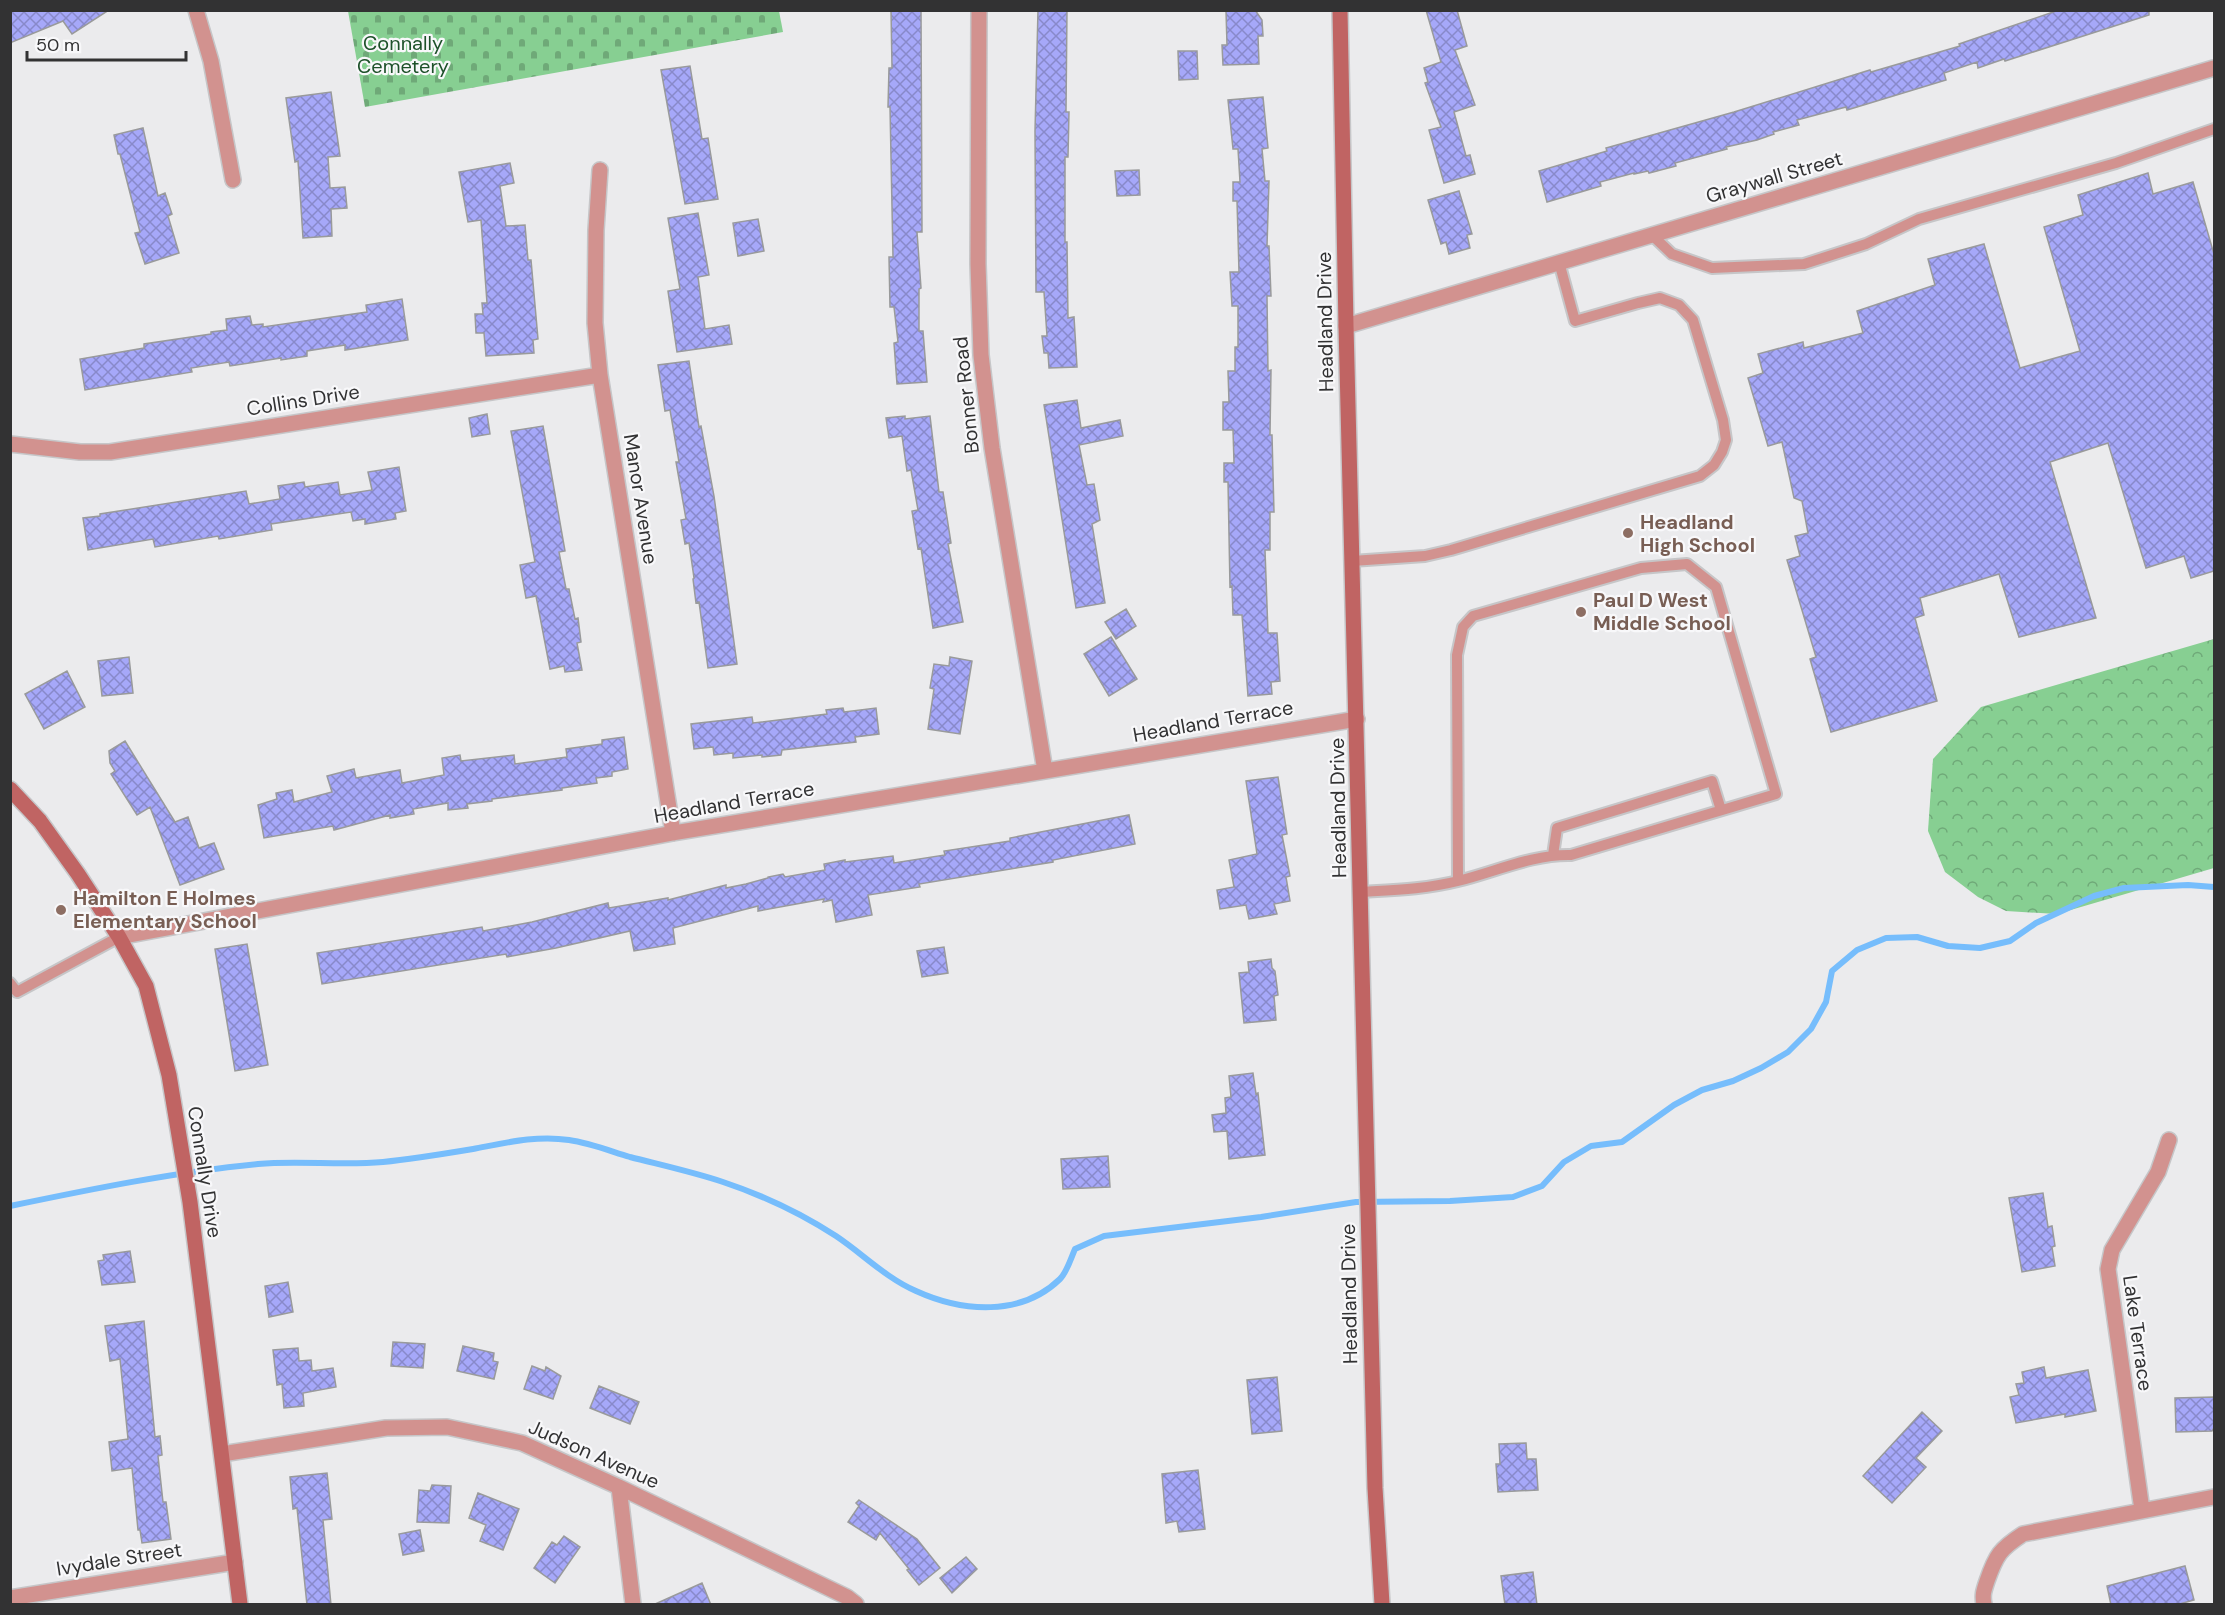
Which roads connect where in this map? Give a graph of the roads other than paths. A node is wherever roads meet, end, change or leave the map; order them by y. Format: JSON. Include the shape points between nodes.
{"nodes":[{"id":1,"x":196,"y":10,"type":"edge"},
{"id":2,"x":979,"y":10,"type":"edge"},
{"id":3,"x":1340,"y":10,"type":"edge"},
{"id":4,"x":2214,"y":68,"type":"edge"},
{"id":5,"x":2214,"y":129,"type":"edge"},
{"id":6,"x":600,"y":170,"type":"dead end"},
{"id":7,"x":233,"y":180,"type":"dead end"},
{"id":8,"x":1652,"y":235,"type":"junction"},
{"id":9,"x":1559,"y":262,"type":"junction"},
{"id":10,"x":1346,"y":326,"type":"junction"},
{"id":11,"x":600,"y":375,"type":"junction"},
{"id":12,"x":10,"y":444,"type":"edge"},
{"id":13,"x":1352,"y":561,"type":"junction"},
{"id":14,"x":1357,"y":719,"type":"junction"},
{"id":15,"x":1045,"y":771,"type":"junction"},
{"id":16,"x":10,"y":789,"type":"edge"},
{"id":17,"x":1721,"y":810,"type":"junction"},
{"id":18,"x":673,"y":833,"type":"junction"},
{"id":19,"x":1553,"y":855,"type":"junction"},
{"id":20,"x":1458,"y":881,"type":"junction"},
{"id":21,"x":1361,"y":892,"type":"junction"},
{"id":22,"x":119,"y":937,"type":"junction"},
{"id":23,"x":10,"y":983,"type":"edge"},
{"id":24,"x":14,"y":994,"type":"edge"},
{"id":25,"x":2169,"y":1140,"type":"dead end"},
{"id":26,"x":222,"y":1454,"type":"junction"},
{"id":27,"x":619,"y":1487,"type":"junction"},
{"id":28,"x":2214,"y":1497,"type":"edge"},
{"id":29,"x":2142,"y":1510,"type":"junction"},
{"id":30,"x":235,"y":1562,"type":"junction"},
{"id":31,"x":10,"y":1598,"type":"edge"},
{"id":32,"x":240,"y":1605,"type":"edge"},
{"id":33,"x":633,"y":1605,"type":"edge"},
{"id":34,"x":856,"y":1605,"type":"edge"},
{"id":35,"x":1382,"y":1605,"type":"edge"},
{"id":36,"x":1984,"y":1605,"type":"edge"}],
"edges":[{"from":1,"to":7,"type":"street","via":[[211,61]]},
{"from":2,"to":15,"type":"street","name":"Bonner Road","via":[[981,355],[992,448]]},
{"from":3,"to":10,"type":"main road","name":"Headland Drive"},
{"from":4,"to":8,"type":"street","name":"Graywall Street"},
{"from":5,"to":8,"type":"lane","via":[[2116,163],[1919,219],[1866,244],[1804,264],[1712,268],[1672,254]]},
{"from":6,"to":11,"type":"street","name":"Manor Avenue","via":[[595,323]]},
{"from":8,"to":9,"type":"street","name":"Graywall Street"},
{"from":9,"to":10,"type":"street","name":"Graywall Street"},
{"from":9,"to":13,"type":"lane","via":[[1575,321],[1660,298],[1679,305],[1693,320],[1726,440],[1714,465],[1700,477],[1451,550],[1425,556]]},
{"from":10,"to":13,"type":"main road","name":"Headland Drive"},
{"from":11,"to":12,"type":"street","name":"Collins Drive","via":[[110,452]]},
{"from":11,"to":18,"type":"street","name":"Manor Avenue"},
{"from":13,"to":14,"type":"main road","name":"Headland Drive"},
{"from":14,"to":15,"type":"street","name":"Headland Terrace"},
{"from":14,"to":21,"type":"main road","name":"Headland Drive"},
{"from":15,"to":18,"type":"street","name":"Headland Terrace"},
{"from":16,"to":22,"type":"main road","name":"Connally Drive","via":[[40,821]]},
{"from":17,"to":19,"type":"lane","via":[[1571,855]]},
{"from":17,"to":19,"type":"lane","via":[[1712,781],[1557,828]]},
{"from":17,"to":20,"type":"lane","via":[[1776,794],[1716,587],[1687,564],[1641,568],[1473,616],[1463,627],[1457,655]]},
{"from":18,"to":22,"type":"street","name":"Headland Terrace"},
{"from":19,"to":20,"type":"lane"},
{"from":20,"to":21,"type":"lane","via":[[1424,889]]},
{"from":21,"to":35,"type":"main road","name":"Headland Drive","via":[[1375,1488]]},
{"from":22,"to":24,"type":"lane"},
{"from":22,"to":26,"type":"main road","name":"Connally Drive","via":[[146,986],[169,1076],[190,1202]]},
{"from":23,"to":24,"type":"lane"},
{"from":25,"to":29,"type":"street","name":"Lake Terrace","via":[[2158,1172],[2112,1250],[2108,1269]]},
{"from":26,"to":27,"type":"street","name":"Judson Avenue","via":[[386,1428],[447,1427],[522,1443]]},
{"from":26,"to":30,"type":"main road","name":"Connally Drive"},
{"from":27,"to":33,"type":"street"},
{"from":27,"to":34,"type":"street","name":"Judson Avenue","via":[[847,1597]]},
{"from":28,"to":29,"type":"street"},
{"from":29,"to":36,"type":"street","via":[[2024,1534],[1994,1559],[1982,1595]]},
{"from":30,"to":31,"type":"street","name":"Ivydale Street"},
{"from":30,"to":32,"type":"main road","name":"Connally Drive"}]}
